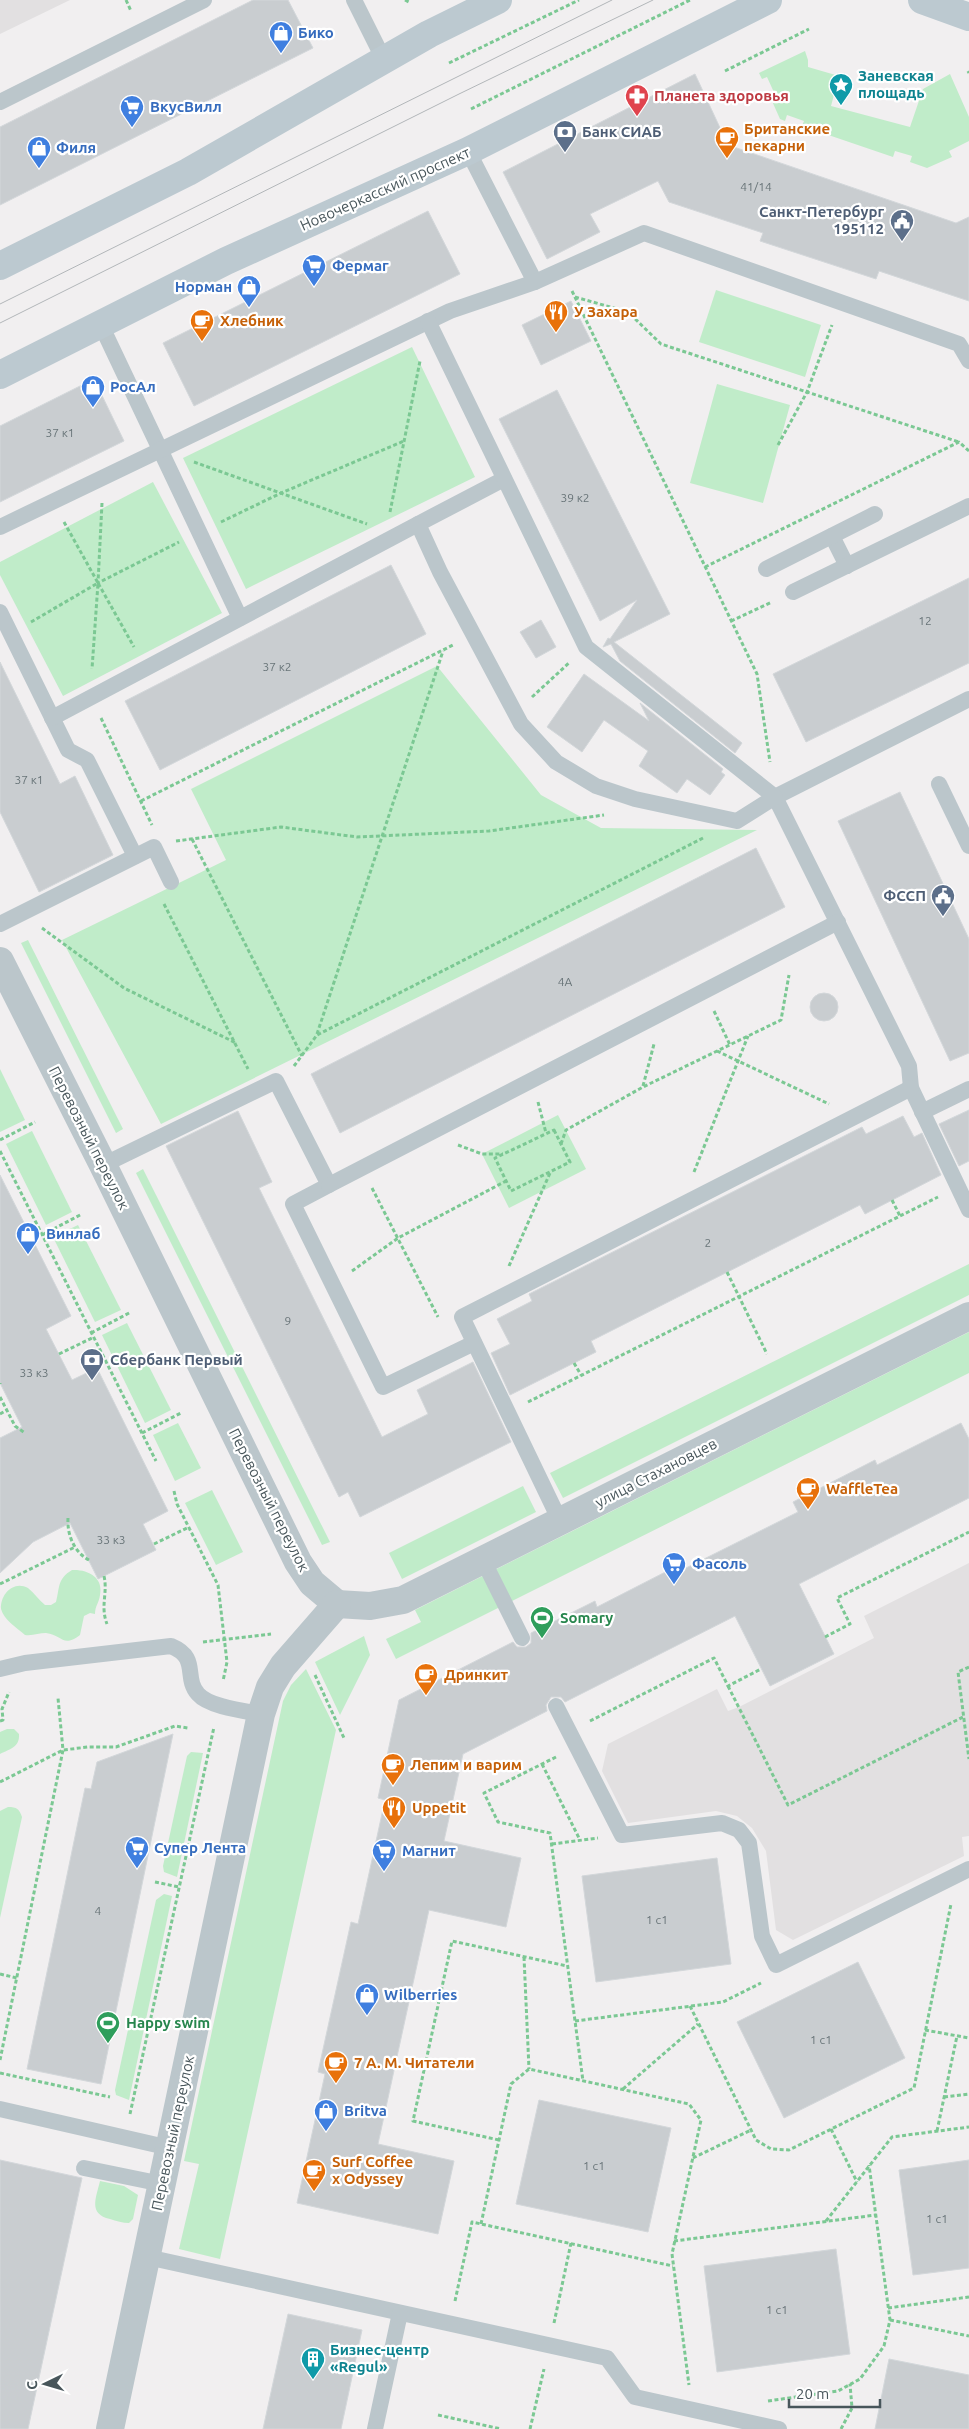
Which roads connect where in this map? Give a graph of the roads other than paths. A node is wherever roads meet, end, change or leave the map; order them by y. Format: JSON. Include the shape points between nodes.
{"nodes":[{"id":1,"x":204,"y":0,"type":"edge"},
{"id":2,"x":354,"y":0,"type":"edge"},
{"id":3,"x":498,"y":0,"type":"edge"},
{"id":4,"x":768,"y":0,"type":"edge"},
{"id":5,"x":922,"y":0,"type":"edge"},
{"id":6,"x":969,"y":17,"type":"edge"},
{"id":7,"x":384,"y":60,"type":"junction"},
{"id":8,"x":0,"y":102,"type":"edge"},
{"id":9,"x":468,"y":151,"type":"junction"},
{"id":10,"x":0,"y":266,"type":"edge"},
{"id":11,"x":535,"y":282,"type":"junction"},
{"id":12,"x":428,"y":321,"type":"junction"},
{"id":13,"x":101,"y":325,"type":"junction"},
{"id":14,"x":969,"y":362,"type":"edge"},
{"id":15,"x":0,"y":375,"type":"edge"},
{"id":16,"x":161,"y":450,"type":"junction"},
{"id":17,"x":504,"y":479,"type":"junction"},
{"id":18,"x":969,"y":506,"type":"edge"},
{"id":19,"x":875,"y":514,"type":"dead end"},
{"id":20,"x":418,"y":524,"type":"junction"},
{"id":21,"x":0,"y":527,"type":"edge"},
{"id":22,"x":832,"y":536,"type":"junction"},
{"id":23,"x":846,"y":566,"type":"junction"},
{"id":24,"x":766,"y":569,"type":"dead end"},
{"id":25,"x":793,"y":592,"type":"road end"},
{"id":26,"x":0,"y":612,"type":"edge"},
{"id":27,"x":240,"y":618,"type":"junction"},
{"id":28,"x":969,"y":699,"type":"edge"},
{"id":29,"x":52,"y":718,"type":"junction"},
{"id":30,"x":939,"y":784,"type":"dead end"},
{"id":31,"x":775,"y":797,"type":"junction"},
{"id":32,"x":969,"y":846,"type":"edge"},
{"id":33,"x":135,"y":856,"type":"junction"},
{"id":34,"x":171,"y":882,"type":"road end"},
{"id":35,"x":838,"y":922,"type":"junction"},
{"id":36,"x":0,"y":924,"type":"edge"},
{"id":37,"x":0,"y":961,"type":"edge"},
{"id":38,"x":910,"y":1088,"type":"junction"},
{"id":39,"x":969,"y":1089,"type":"edge"},
{"id":40,"x":922,"y":1112,"type":"junction"},
{"id":41,"x":104,"y":1165,"type":"junction"},
{"id":42,"x":329,"y":1185,"type":"junction"},
{"id":43,"x":969,"y":1210,"type":"edge"},
{"id":44,"x":969,"y":1316,"type":"edge"},
{"id":45,"x":474,"y":1343,"type":"junction"},
{"id":46,"x":560,"y":1521,"type":"junction"},
{"id":47,"x":483,"y":1560,"type":"junction"},
{"id":48,"x":337,"y":1604,"type":"junction"},
{"id":49,"x":522,"y":1638,"type":"dead end"},
{"id":50,"x":0,"y":1669,"type":"edge"},
{"id":51,"x":556,"y":1706,"type":"dead end"},
{"id":52,"x":261,"y":1714,"type":"junction"},
{"id":53,"x":962,"y":1872,"type":"edge"},
{"id":54,"x":0,"y":2109,"type":"edge"},
{"id":55,"x":170,"y":2148,"type":"junction"},
{"id":56,"x":84,"y":2168,"type":"dead end"},
{"id":57,"x":162,"y":2184,"type":"junction"},
{"id":58,"x":146,"y":2257,"type":"junction"},
{"id":59,"x":400,"y":2313,"type":"junction"},
{"id":60,"x":110,"y":2429,"type":"edge"},
{"id":61,"x":375,"y":2429,"type":"edge"},
{"id":62,"x":779,"y":2429,"type":"edge"}],
"edges":[{"from":1,"to":8,"type":"lane"},
{"from":2,"to":7,"type":"lane"},
{"from":3,"to":7,"type":"main road"},
{"from":4,"to":9,"type":"main road","name":"Новочеркасский проспект"},
{"from":5,"to":6,"type":"main road"},
{"from":7,"to":10,"type":"main road","via":[[188,172]]},
{"from":9,"to":11,"type":"lane"},
{"from":9,"to":13,"type":"main road","name":"Новочеркасский проспект","via":[[226,261]]},
{"from":11,"to":12,"type":"lane"},
{"from":11,"to":14,"type":"lane","via":[[644,233],[959,344]]},
{"from":12,"to":16,"type":"lane"},
{"from":12,"to":17,"type":"lane"},
{"from":13,"to":15,"type":"main road","name":"Новочеркасский проспект"},
{"from":13,"to":16,"type":"lane"},
{"from":16,"to":21,"type":"lane"},
{"from":16,"to":27,"type":"lane"},
{"from":17,"to":20,"type":"lane"},
{"from":17,"to":31,"type":"lane","via":[[586,647]]},
{"from":18,"to":23,"type":"lane"},
{"from":19,"to":22,"type":"lane"},
{"from":20,"to":27,"type":"lane","via":[[388,534]]},
{"from":20,"to":31,"type":"lane","via":[[521,724],[556,762],[596,786],[635,799],[736,821]]},
{"from":22,"to":23,"type":"lane"},
{"from":22,"to":24,"type":"lane"},
{"from":23,"to":25,"type":"lane"},
{"from":26,"to":29,"type":"lane"},
{"from":27,"to":29,"type":"lane"},
{"from":28,"to":31,"type":"lane"},
{"from":29,"to":33,"type":"lane","via":[[68,750],[87,760]]},
{"from":30,"to":32,"type":"lane"},
{"from":31,"to":35,"type":"lane"},
{"from":33,"to":34,"type":"lane","via":[[154,847]]},
{"from":33,"to":36,"type":"lane"},
{"from":35,"to":38,"type":"lane","via":[[909,1066]]},
{"from":35,"to":42,"type":"lane"},
{"from":37,"to":41,"type":"street","name":"Перевозный переулок"},
{"from":38,"to":40,"type":"lane"},
{"from":38,"to":45,"type":"lane","via":[[462,1317]]},
{"from":39,"to":40,"type":"lane"},
{"from":40,"to":43,"type":"lane"},
{"from":41,"to":42,"type":"lane","via":[[276,1081]]},
{"from":41,"to":48,"type":"street","name":"Перевозный переулок","via":[[298,1562],[312,1583]]},
{"from":42,"to":45,"type":"lane","via":[[293,1204],[383,1387]]},
{"from":44,"to":46,"type":"street","name":"улица Стахановцев"},
{"from":45,"to":46,"type":"lane"},
{"from":46,"to":47,"type":"street","name":"улица Стахановцев"},
{"from":47,"to":48,"type":"street","name":"улица Стахановцев","via":[[403,1600],[370,1606]]},
{"from":47,"to":49,"type":"lane"},
{"from":48,"to":52,"type":"street","name":"Перевозный переулок","via":[[283,1666],[270,1687]]},
{"from":50,"to":52,"type":"lane","via":[[172,1646],[182,1650],[189,1660],[193,1685],[207,1702]]},
{"from":51,"to":53,"type":"lane","via":[[622,1835],[722,1823],[739,1830],[749,1843],[762,1936],[776,1965]]},
{"from":52,"to":55,"type":"street","name":"Перевозный переулок"},
{"from":54,"to":55,"type":"lane"},
{"from":55,"to":57,"type":"street","name":"Перевозный переулок"},
{"from":56,"to":57,"type":"lane"},
{"from":57,"to":58,"type":"street","name":"Перевозный переулок"},
{"from":58,"to":59,"type":"lane"},
{"from":58,"to":60,"type":"street","name":"Перевозный переулок"},
{"from":59,"to":61,"type":"lane"},
{"from":59,"to":62,"type":"lane","via":[[607,2358],[635,2398]]}]}
